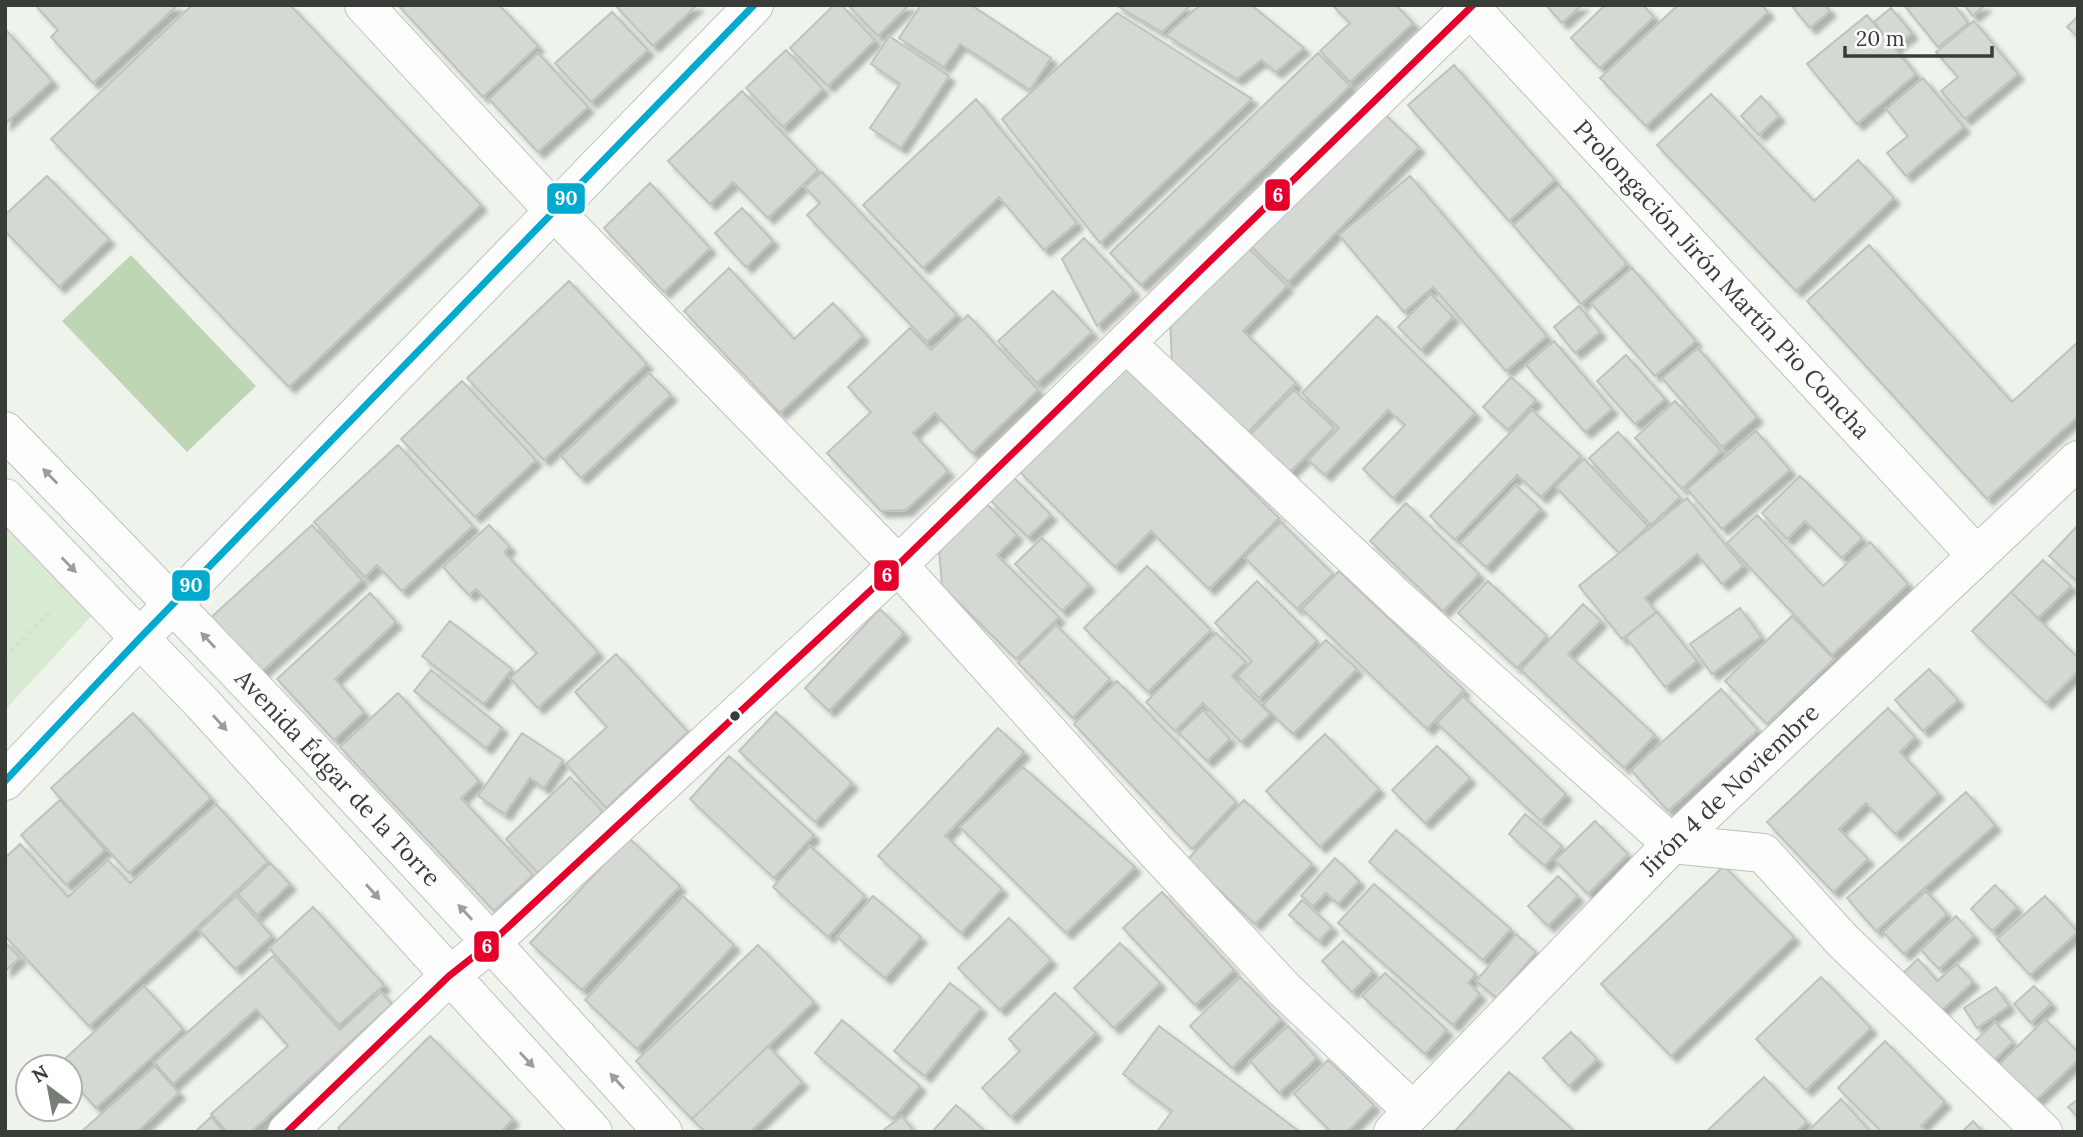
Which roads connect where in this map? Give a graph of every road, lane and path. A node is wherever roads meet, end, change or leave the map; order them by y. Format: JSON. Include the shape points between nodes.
{"nodes":[{"id":1,"x":364,"y":5,"type":"edge"},
{"id":2,"x":754,"y":5,"type":"edge"},
{"id":3,"x":1471,"y":6,"type":"edge"},
{"id":4,"x":555,"y":212,"type":"junction"},
{"id":5,"x":1126,"y":343,"type":"junction"},
{"id":6,"x":5,"y":431,"type":"edge"},
{"id":7,"x":2078,"y":460,"type":"edge"},
{"id":8,"x":5,"y":498,"type":"edge"},
{"id":9,"x":1977,"y":556,"type":"junction"},
{"id":10,"x":898,"y":565,"type":"junction"},
{"id":11,"x":174,"y":604,"type":"junction"},
{"id":12,"x":139,"y":639,"type":"junction"},
{"id":13,"x":5,"y":781,"type":"edge"},
{"id":14,"x":1672,"y":844,"type":"junction"},
{"id":15,"x":492,"y":942,"type":"junction"},
{"id":16,"x":449,"y":976,"type":"junction"},
{"id":17,"x":1403,"y":1121,"type":"edge"},
{"id":18,"x":287,"y":1132,"type":"edge"},
{"id":19,"x":593,"y":1132,"type":"edge"},
{"id":20,"x":663,"y":1132,"type":"edge"},
{"id":21,"x":2043,"y":1132,"type":"edge"}],
"edges":[{"from":1,"to":4,"type":"main road"},
{"from":2,"to":4,"type":"main road"},
{"from":3,"to":5,"type":"main road"},
{"from":3,"to":9,"type":"main road","name":"Prolongación Jirón Martín Pio Concha"},
{"from":4,"to":10,"type":"main road"},
{"from":4,"to":11,"type":"main road"},
{"from":5,"to":10,"type":"main road"},
{"from":5,"to":14,"type":"main road","via":[[1399,600]]},
{"from":11,"to":6,"type":"main road","name":"Avenida Édgar de la Torre","one_way":true},
{"from":7,"to":9,"type":"main road","name":"Jirón 4 de Noviembre"},
{"from":8,"to":12,"type":"main road","name":"Avenida Édgar de la Torre","one_way":true},
{"from":9,"to":14,"type":"main road","name":"Jirón 4 de Noviembre"},
{"from":10,"to":15,"type":"main road"},
{"from":10,"to":17,"type":"main road"},
{"from":11,"to":12,"type":"main road"},
{"from":15,"to":11,"type":"main road","name":"Avenida Édgar de la Torre","one_way":true},
{"from":12,"to":13,"type":"main road"},
{"from":12,"to":16,"type":"main road","name":"Avenida Édgar de la Torre","one_way":true},
{"from":14,"to":17,"type":"main road","name":"Jirón 4 de Noviembre"},
{"from":14,"to":21,"type":"main road","via":[[1763,853],[1842,940]]},
{"from":15,"to":16,"type":"main road"},
{"from":20,"to":15,"type":"main road","name":"Avenida Édgar de la Torre","one_way":true},
{"from":16,"to":18,"type":"main road"},
{"from":16,"to":19,"type":"main road","name":"Avenida Édgar de la Torre","one_way":true}]}
